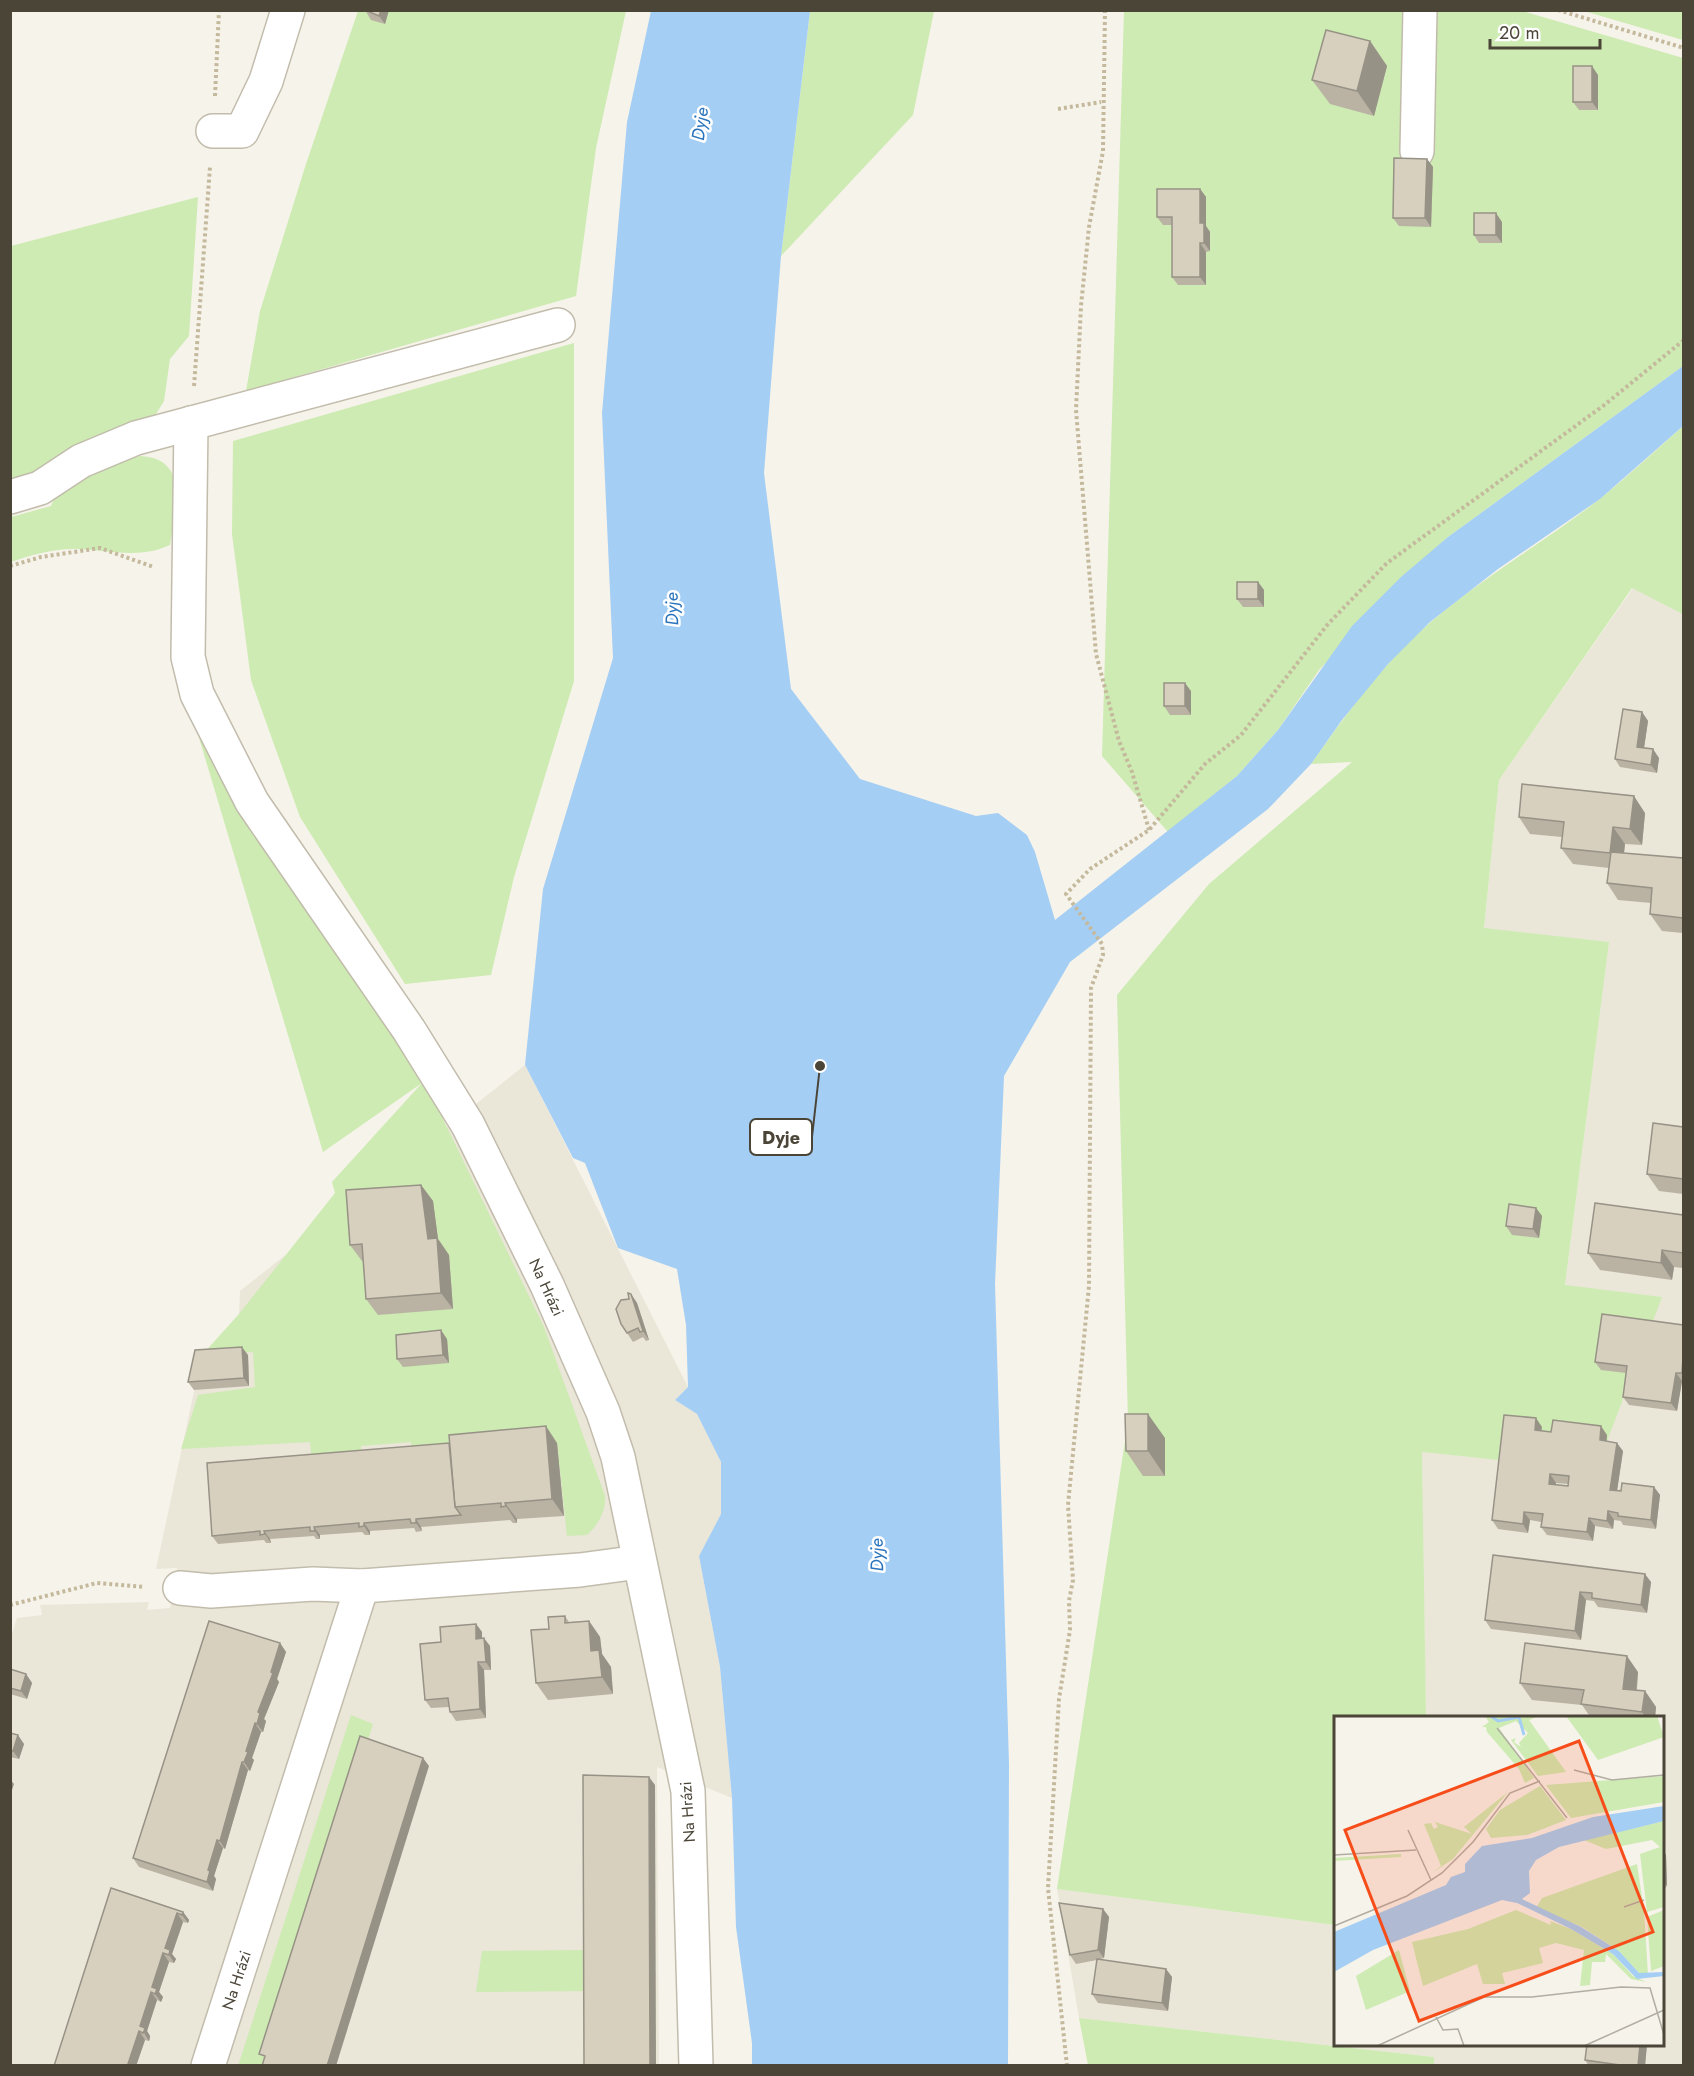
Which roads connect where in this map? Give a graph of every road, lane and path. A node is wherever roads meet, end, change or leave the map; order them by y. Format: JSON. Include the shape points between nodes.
{"nodes":[{"id":1,"x":219,"y":10,"type":"edge"},
{"id":2,"x":288,"y":10,"type":"edge"},
{"id":3,"x":1105,"y":10,"type":"edge"},
{"id":4,"x":1420,"y":10,"type":"edge"},
{"id":5,"x":1558,"y":10,"type":"edge"},
{"id":6,"x":1683,"y":48,"type":"edge"},
{"id":7,"x":1101,"y":102,"type":"junction"},
{"id":8,"x":1058,"y":109,"type":"dead end"},
{"id":9,"x":213,"y":131,"type":"junction"},
{"id":10,"x":1417,"y":151,"type":"dead end"},
{"id":11,"x":558,"y":325,"type":"dead end"},
{"id":12,"x":1683,"y":340,"type":"edge"},
{"id":13,"x":191,"y":423,"type":"junction"},
{"id":14,"x":10,"y":497,"type":"edge"},
{"id":15,"x":10,"y":566,"type":"edge"},
{"id":16,"x":188,"y":577,"type":"junction"},
{"id":17,"x":1149,"y":830,"type":"junction"},
{"id":18,"x":639,"y":1562,"type":"junction"},
{"id":19,"x":362,"y":1586,"type":"junction"},
{"id":20,"x":180,"y":1588,"type":"joint"},
{"id":21,"x":10,"y":1605,"type":"edge"},
{"id":22,"x":208,"y":2066,"type":"edge"},
{"id":23,"x":696,"y":2066,"type":"edge"},
{"id":24,"x":1067,"y":2066,"type":"edge"}],
"edges":[{"from":1,"to":9,"type":"path"},
{"from":2,"to":9,"type":"street","via":[[266,81],[242,130]]},
{"from":3,"to":7,"type":"path"},
{"from":4,"to":10,"type":"street"},
{"from":5,"to":6,"type":"path"},
{"from":7,"to":8,"type":"path"},
{"from":7,"to":17,"type":"path","via":[[1103,151],[1089,227],[1076,410],[1096,654],[1119,741]]},
{"from":9,"to":13,"type":"path"},
{"from":11,"to":13,"type":"street"},
{"from":12,"to":17,"type":"path","via":[[1603,406],[1387,563],[1328,624],[1241,735],[1205,764]]},
{"from":13,"to":14,"type":"street","via":[[109,448],[40,488]]},
{"from":13,"to":16,"type":"street","name":"Na Hrázi"},
{"from":15,"to":16,"type":"path","via":[[100,548]]},
{"from":16,"to":18,"type":"street","name":"Na Hrázi","via":[[188,657],[197,694],[252,802],[409,1030],[489,1165],[548,1285],[603,1412],[628,1500]]},
{"from":17,"to":24,"type":"path","via":[[1090,869],[1066,894],[1102,944],[1103,955],[1091,988],[1089,1286],[1068,1505],[1073,1580],[1059,1699],[1048,1888]]},
{"from":18,"to":19,"type":"street"},
{"from":18,"to":23,"type":"street","name":"Na Hrázi","via":[[687,1791]]},
{"from":19,"to":20,"type":"street","via":[[313,1584],[211,1591]]},
{"from":19,"to":22,"type":"street","name":"Na Hrázi"},
{"from":20,"to":21,"type":"path","via":[[97,1583]]}]}
